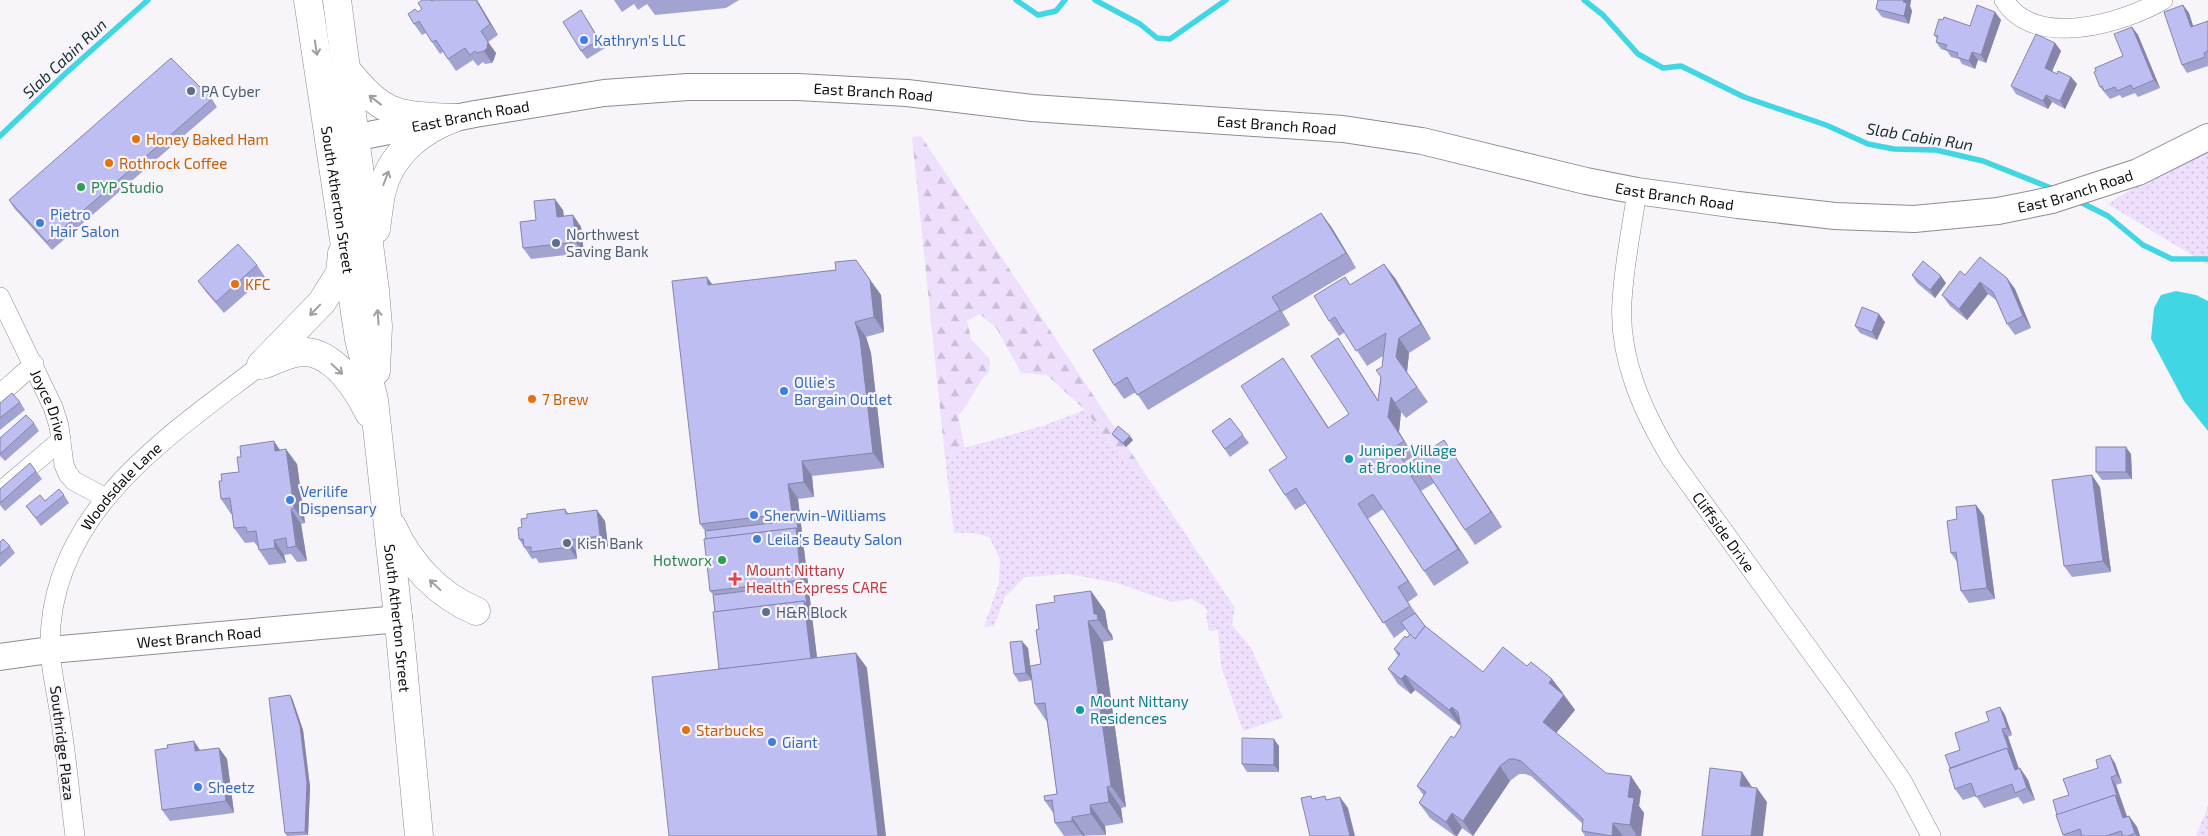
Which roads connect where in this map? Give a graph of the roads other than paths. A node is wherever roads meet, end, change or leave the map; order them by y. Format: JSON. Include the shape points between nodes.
{"nodes":[{"id":1,"x":308,"y":0,"type":"edge"},
{"id":2,"x":336,"y":0,"type":"edge"},
{"id":3,"x":2004,"y":0,"type":"edge"},
{"id":4,"x":2163,"y":0,"type":"edge"},
{"id":5,"x":345,"y":68,"type":"junction"},
{"id":6,"x":454,"y":118,"type":"junction"},
{"id":7,"x":2208,"y":137,"type":"edge"},
{"id":8,"x":342,"y":140,"type":"junction"},
{"id":9,"x":1637,"y":191,"type":"junction"},
{"id":10,"x":340,"y":217,"type":"junction"},
{"id":11,"x":374,"y":278,"type":"junction"},
{"id":12,"x":1,"y":300,"type":"edge"},
{"id":13,"x":34,"y":364,"type":"junction"},
{"id":14,"x":261,"y":365,"type":"junction"},
{"id":15,"x":0,"y":394,"type":"edge"},
{"id":16,"x":374,"y":400,"type":"junction"},
{"id":17,"x":377,"y":431,"type":"junction"},
{"id":18,"x":61,"y":440,"type":"junction"},
{"id":19,"x":0,"y":492,"type":"edge"},
{"id":20,"x":106,"y":498,"type":"junction"},
{"id":21,"x":387,"y":516,"type":"junction"},
{"id":22,"x":476,"y":610,"type":"dead end"},
{"id":23,"x":398,"y":619,"type":"junction"},
{"id":24,"x":50,"y":650,"type":"junction"},
{"id":25,"x":0,"y":657,"type":"edge"},
{"id":26,"x":75,"y":836,"type":"edge"},
{"id":27,"x":419,"y":836,"type":"edge"},
{"id":28,"x":1931,"y":836,"type":"edge"}],
"edges":[{"from":1,"to":8,"type":"main road","name":"South Atherton Street","one_way":true},
{"from":2,"to":5,"type":"main road","name":"South Atherton Street"},
{"from":3,"to":4,"type":"street","via":[[2024,18],[2047,28],[2104,24],[2143,11]]},
{"from":6,"to":5,"type":"main road","one_way":true,"via":[[403,115],[392,111],[371,98]]},
{"from":5,"to":8,"type":"main road","name":"South Atherton Street"},
{"from":6,"to":8,"type":"main road","name":"East Branch Road"},
{"from":6,"to":9,"type":"main road","name":"East Branch Road","via":[[604,93],[688,87],[907,93],[1032,108],[1343,129],[1422,141]]},
{"from":11,"to":6,"type":"main road","one_way":true,"via":[[381,192],[390,166],[413,141]]},
{"from":7,"to":9,"type":"main road","name":"East Branch Road","via":[[2116,181],[2052,200],[1973,215],[1914,219],[1826,215]]},
{"from":8,"to":10,"type":"main road","name":"South Atherton Street"},
{"from":8,"to":11,"type":"main road","name":"South Atherton Street"},
{"from":9,"to":28,"type":"street","name":"Cliffside Drive","via":[[1622,302],[1622,327],[1628,364],[1640,400],[1682,474],[1902,781]]},
{"from":10,"to":14,"type":"main road","one_way":true,"via":[[342,253],[340,273],[334,285],[322,302]]},
{"from":10,"to":16,"type":"main road","name":"South Atherton Street","via":[[359,339]]},
{"from":16,"to":11,"type":"main road","name":"South Atherton Street","one_way":true,"via":[[378,326]]},
{"from":12,"to":13,"type":"street","name":"Joyce Drive"},
{"from":13,"to":15,"type":"street"},
{"from":13,"to":18,"type":"street","name":"Joyce Drive","via":[[53,407]]},
{"from":14,"to":17,"type":"main road","one_way":true,"via":[[294,353],[320,356],[352,385]]},
{"from":14,"to":20,"type":"street","name":"Woodsdale Lane","via":[[148,454]]},
{"from":16,"to":17,"type":"main road","name":"South Atherton Street"},
{"from":17,"to":21,"type":"main road","name":"South Atherton Street"},
{"from":18,"to":19,"type":"street"},
{"from":18,"to":20,"type":"street","name":"Joyce Drive","via":[[68,474],[74,481]]},
{"from":20,"to":24,"type":"street","name":"Woodsdale Lane","via":[[87,524],[64,570],[52,607]]},
{"from":22,"to":21,"type":"main road","one_way":true,"via":[[447,596],[422,573],[397,538]]},
{"from":21,"to":23,"type":"main road","name":"South Atherton Street"},
{"from":23,"to":24,"type":"main road","name":"West Branch Road"},
{"from":23,"to":27,"type":"main road","name":"South Atherton Street"},
{"from":24,"to":25,"type":"main road","name":"West Branch Road"},
{"from":24,"to":26,"type":"street","name":"Southridge Plaza"}]}
